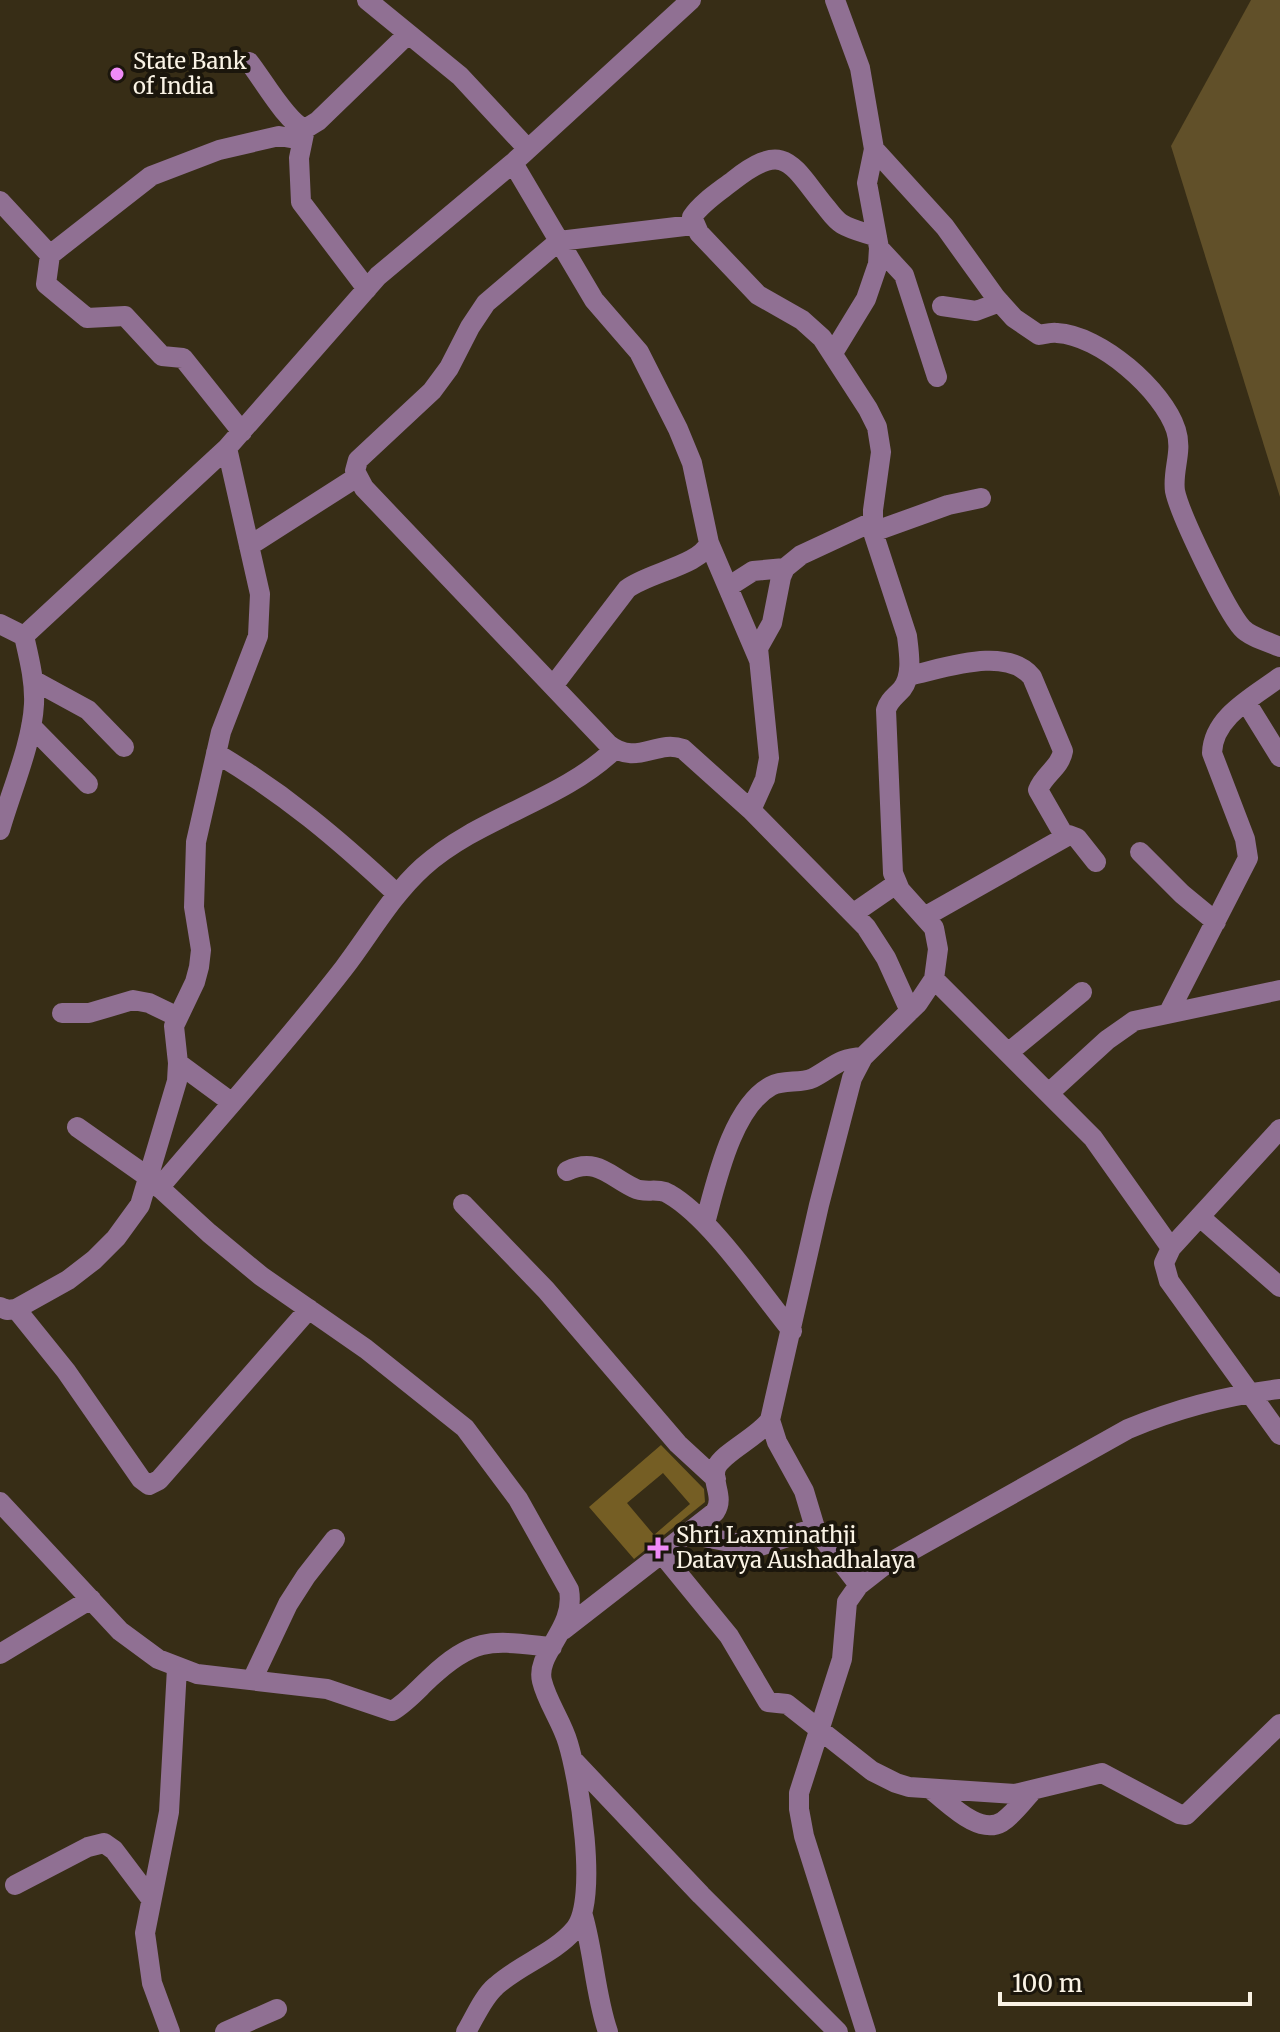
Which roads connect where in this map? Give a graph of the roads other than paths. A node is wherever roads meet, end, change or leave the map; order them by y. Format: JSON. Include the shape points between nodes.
{"nodes":[{"id":1,"x":367,"y":0,"type":"edge"},
{"id":2,"x":691,"y":0,"type":"edge"},
{"id":3,"x":835,"y":0,"type":"edge"},
{"id":4,"x":407,"y":35,"type":"junction"},
{"id":5,"x":249,"y":62,"type":"dead end"},
{"id":6,"x":304,"y":134,"type":"junction"},
{"id":7,"x":874,"y":149,"type":"junction"},
{"id":8,"x":520,"y":156,"type":"junction"},
{"id":9,"x":0,"y":201,"type":"edge"},
{"id":10,"x":693,"y":225,"type":"junction"},
{"id":11,"x":559,"y":241,"type":"junction"},
{"id":12,"x":878,"y":242,"type":"junction"},
{"id":13,"x":50,"y":255,"type":"junction"},
{"id":14,"x":367,"y":289,"type":"junction"},
{"id":15,"x":1000,"y":302,"type":"junction"},
{"id":16,"x":942,"y":306,"type":"dead end"},
{"id":17,"x":833,"y":353,"type":"junction"},
{"id":18,"x":937,"y":377,"type":"dead end"},
{"id":19,"x":242,"y":432,"type":"junction"},
{"id":20,"x":227,"y":448,"type":"junction"},
{"id":21,"x":357,"y":477,"type":"junction"},
{"id":22,"x":981,"y":498,"type":"dead end"},
{"id":23,"x":872,"y":527,"type":"junction"},
{"id":24,"x":709,"y":543,"type":"junction"},
{"id":25,"x":249,"y":546,"type":"junction"},
{"id":26,"x":785,"y":568,"type":"junction"},
{"id":27,"x":728,"y":587,"type":"junction"},
{"id":28,"x":0,"y":624,"type":"edge"},
{"id":29,"x":24,"y":636,"type":"junction"},
{"id":30,"x":1280,"y":647,"type":"edge"},
{"id":31,"x":759,"y":660,"type":"junction"},
{"id":32,"x":908,"y":676,"type":"junction"},
{"id":33,"x":1280,"y":677,"type":"edge"},
{"id":34,"x":33,"y":680,"type":"junction"},
{"id":35,"x":553,"y":686,"type":"junction"},
{"id":36,"x":1246,"y":702,"type":"junction"},
{"id":37,"x":31,"y":726,"type":"junction"},
{"id":38,"x":124,"y":747,"type":"dead end"},
{"id":39,"x":615,"y":749,"type":"junction"},
{"id":40,"x":216,"y":753,"type":"junction"},
{"id":41,"x":1280,"y":757,"type":"edge"},
{"id":42,"x":88,"y":784,"type":"dead end"},
{"id":43,"x":751,"y":810,"type":"junction"},
{"id":44,"x":0,"y":830,"type":"edge"},
{"id":45,"x":1065,"y":837,"type":"junction"},
{"id":46,"x":1140,"y":852,"type":"dead end"},
{"id":47,"x":1096,"y":862,"type":"dead end"},
{"id":48,"x":896,"y":884,"type":"junction"},
{"id":49,"x":397,"y":894,"type":"junction"},
{"id":50,"x":854,"y":913,"type":"junction"},
{"id":51,"x":926,"y":916,"type":"junction"},
{"id":52,"x":1216,"y":922,"type":"junction"},
{"id":53,"x":934,"y":979,"type":"junction"},
{"id":54,"x":1280,"y":990,"type":"edge"},
{"id":55,"x":1082,"y":992,"type":"dead end"},
{"id":56,"x":910,"y":1011,"type":"junction"},
{"id":57,"x":1169,"y":1012,"type":"junction"},
{"id":58,"x":62,"y":1013,"type":"dead end"},
{"id":59,"x":178,"y":1017,"type":"junction"},
{"id":60,"x":1008,"y":1053,"type":"junction"},
{"id":61,"x":863,"y":1057,"type":"junction"},
{"id":62,"x":178,"y":1063,"type":"junction"},
{"id":63,"x":1049,"y":1093,"type":"junction"},
{"id":64,"x":231,"y":1102,"type":"junction"},
{"id":65,"x":77,"y":1127,"type":"dead end"},
{"id":66,"x":1280,"y":1129,"type":"edge"},
{"id":67,"x":567,"y":1171,"type":"dead end"},
{"id":68,"x":154,"y":1183,"type":"junction"},
{"id":69,"x":463,"y":1204,"type":"dead end"},
{"id":70,"x":1200,"y":1217,"type":"junction"},
{"id":71,"x":705,"y":1223,"type":"junction"},
{"id":72,"x":1171,"y":1248,"type":"junction"},
{"id":73,"x":1280,"y":1287,"type":"edge"},
{"id":74,"x":8,"y":1308,"type":"edge"},
{"id":75,"x":309,"y":1309,"type":"junction"},
{"id":76,"x":792,"y":1331,"type":"junction"},
{"id":77,"x":1280,"y":1389,"type":"edge"},
{"id":78,"x":1250,"y":1393,"type":"junction"},
{"id":79,"x":770,"y":1420,"type":"junction"},
{"id":80,"x":1280,"y":1435,"type":"edge"},
{"id":81,"x":716,"y":1479,"type":"junction"},
{"id":82,"x":0,"y":1502,"type":"edge"},
{"id":83,"x":816,"y":1531,"type":"junction"},
{"id":84,"x":687,"y":1534,"type":"junction"},
{"id":85,"x":335,"y":1539,"type":"dead end"},
{"id":86,"x":662,"y":1554,"type":"junction"},
{"id":87,"x":859,"y":1585,"type":"junction"},
{"id":88,"x":91,"y":1599,"type":"junction"},
{"id":89,"x":558,"y":1638,"type":"junction"},
{"id":90,"x":0,"y":1654,"type":"edge"},
{"id":91,"x":177,"y":1668,"type":"junction"},
{"id":92,"x":253,"y":1678,"type":"junction"},
{"id":93,"x":1280,"y":1724,"type":"edge"},
{"id":94,"x":817,"y":1730,"type":"junction"},
{"id":95,"x":573,"y":1760,"type":"junction"},
{"id":96,"x":928,"y":1787,"type":"junction"},
{"id":97,"x":1033,"y":1790,"type":"junction"},
{"id":98,"x":15,"y":1885,"type":"dead end"},
{"id":99,"x":151,"y":1899,"type":"junction"},
{"id":100,"x":583,"y":1916,"type":"junction"},
{"id":101,"x":277,"y":2009,"type":"dead end"},
{"id":102,"x":170,"y":2032,"type":"edge"},
{"id":103,"x":225,"y":2032,"type":"edge"},
{"id":104,"x":466,"y":2032,"type":"edge"},
{"id":105,"x":608,"y":2032,"type":"edge"},
{"id":106,"x":838,"y":2032,"type":"edge"},
{"id":107,"x":866,"y":2032,"type":"edge"}],
"edges":[{"from":1,"to":4,"type":"street"},
{"from":2,"to":8,"type":"street"},
{"from":3,"to":7,"type":"street","via":[[860,68]]},
{"from":4,"to":6,"type":"street"},
{"from":4,"to":8,"type":"street","via":[[460,76]]},
{"from":5,"to":6,"type":"street"},
{"from":6,"to":13,"type":"street","via":[[219,150],[151,176]]},
{"from":6,"to":14,"type":"street","via":[[301,202]]},
{"from":7,"to":12,"type":"street","via":[[867,183]]},
{"from":7,"to":15,"type":"street","via":[[945,227]]},
{"from":8,"to":11,"type":"street"},
{"from":8,"to":14,"type":"street"},
{"from":9,"to":13,"type":"street"},
{"from":10,"to":11,"type":"street"},
{"from":10,"to":12,"type":"street","via":[[699,208],[757,164],[775,157],[797,172],[841,223]]},
{"from":10,"to":17,"type":"street","via":[[758,295],[802,320]]},
{"from":11,"to":21,"type":"street","via":[[486,303],[432,391],[358,460]]},
{"from":11,"to":24,"type":"street","via":[[594,300],[633,342],[678,429],[692,463]]},
{"from":12,"to":17,"type":"street","via":[[878,264],[866,299]]},
{"from":12,"to":18,"type":"street","via":[[904,275]]},
{"from":13,"to":19,"type":"street","via":[[46,284],[87,318],[125,316],[162,356],[183,358]]},
{"from":14,"to":19,"type":"street"},
{"from":15,"to":16,"type":"street","via":[[976,311]]},
{"from":15,"to":30,"type":"street","via":[[1039,335],[1080,339],[1126,363],[1148,387],[1175,426],[1180,507],[1223,598],[1243,630]]},
{"from":17,"to":23,"type":"street","via":[[880,438]]},
{"from":19,"to":20,"type":"street"},
{"from":20,"to":25,"type":"street"},
{"from":20,"to":29,"type":"street"},
{"from":21,"to":25,"type":"street"},
{"from":21,"to":35,"type":"street"},
{"from":22,"to":23,"type":"street"},
{"from":23,"to":26,"type":"street","via":[[801,555]]},
{"from":23,"to":32,"type":"street","via":[[907,636]]},
{"from":24,"to":27,"type":"street"},
{"from":24,"to":35,"type":"street","via":[[702,554],[627,589]]},
{"from":25,"to":40,"type":"street","via":[[260,594],[258,636]]},
{"from":26,"to":27,"type":"street","via":[[753,571]]},
{"from":26,"to":31,"type":"street","via":[[770,629],[758,646]]},
{"from":27,"to":31,"type":"street"},
{"from":28,"to":29,"type":"street"},
{"from":29,"to":34,"type":"street"},
{"from":31,"to":43,"type":"street","via":[[769,758]]},
{"from":32,"to":45,"type":"street","via":[[991,660],[1026,669],[1063,751],[1038,790]]},
{"from":32,"to":48,"type":"street","via":[[886,710]]},
{"from":33,"to":36,"type":"street"},
{"from":34,"to":37,"type":"street"},
{"from":34,"to":38,"type":"street","via":[[88,710]]},
{"from":35,"to":39,"type":"street"},
{"from":36,"to":41,"type":"street"},
{"from":36,"to":52,"type":"street","via":[[1212,740],[1212,753],[1248,850]]},
{"from":37,"to":42,"type":"street"},
{"from":37,"to":44,"type":"street"},
{"from":39,"to":43,"type":"street","via":[[637,754],[683,749]]},
{"from":39,"to":49,"type":"street","via":[[580,779],[455,843]]},
{"from":40,"to":49,"type":"street","via":[[304,811]]},
{"from":40,"to":59,"type":"street","via":[[196,842],[199,967]]},
{"from":43,"to":50,"type":"street"},
{"from":45,"to":47,"type":"street","via":[[1074,836]]},
{"from":45,"to":51,"type":"street"},
{"from":46,"to":52,"type":"street"},
{"from":48,"to":50,"type":"street"},
{"from":48,"to":51,"type":"street"},
{"from":49,"to":64,"type":"street","via":[[344,968]]},
{"from":50,"to":56,"type":"street","via":[[876,940]]},
{"from":51,"to":53,"type":"street","via":[[938,939]]},
{"from":52,"to":57,"type":"street"},
{"from":53,"to":56,"type":"street"},
{"from":53,"to":60,"type":"street"},
{"from":54,"to":57,"type":"street"},
{"from":55,"to":60,"type":"street"},
{"from":56,"to":61,"type":"street"},
{"from":57,"to":63,"type":"street","via":[[1126,1026]]},
{"from":58,"to":59,"type":"street","via":[[89,1013],[133,1000]]},
{"from":59,"to":62,"type":"street"},
{"from":60,"to":63,"type":"street"},
{"from":61,"to":71,"type":"street","via":[[839,1060],[808,1080],[776,1084],[756,1099],[724,1157]]},
{"from":61,"to":76,"type":"street","via":[[852,1078],[819,1205]]},
{"from":62,"to":64,"type":"street"},
{"from":62,"to":68,"type":"street"},
{"from":63,"to":72,"type":"street","via":[[1099,1145]]},
{"from":64,"to":68,"type":"street"},
{"from":65,"to":68,"type":"street"},
{"from":66,"to":70,"type":"street"},
{"from":67,"to":71,"type":"street","via":[[593,1165],[636,1190],[664,1191]]},
{"from":68,"to":74,"type":"street","via":[[105,1249],[68,1280]]},
{"from":68,"to":75,"type":"street","via":[[261,1276]]},
{"from":69,"to":81,"type":"street","via":[[546,1290],[678,1444]]},
{"from":70,"to":72,"type":"street"},
{"from":70,"to":73,"type":"street"},
{"from":71,"to":76,"type":"street"},
{"from":72,"to":78,"type":"street","via":[[1164,1263],[1169,1281]]},
{"from":74,"to":75,"type":"street","via":[[77,1386],[149,1485],[159,1480]]},
{"from":75,"to":89,"type":"street","via":[[436,1403],[486,1453],[569,1590],[569,1614]]},
{"from":76,"to":79,"type":"street"},
{"from":77,"to":78,"type":"street"},
{"from":78,"to":80,"type":"street"},
{"from":78,"to":87,"type":"street","via":[[1128,1429],[882,1567]]},
{"from":79,"to":81,"type":"street","via":[[722,1460]]},
{"from":79,"to":83,"type":"street","via":[[804,1491]]},
{"from":81,"to":84,"type":"street","via":[[718,1508]]},
{"from":82,"to":88,"type":"street"},
{"from":83,"to":84,"type":"street","via":[[801,1530],[757,1547]]},
{"from":83,"to":87,"type":"street"},
{"from":84,"to":86,"type":"street"},
{"from":85,"to":92,"type":"street","via":[[288,1604]]},
{"from":86,"to":89,"type":"street"},
{"from":86,"to":94,"type":"street","via":[[729,1636],[768,1702],[787,1704]]},
{"from":87,"to":94,"type":"street","via":[[847,1602],[842,1659]]},
{"from":88,"to":90,"type":"street"},
{"from":88,"to":91,"type":"street","via":[[141,1648]]},
{"from":89,"to":92,"type":"street","via":[[473,1646],[392,1711],[327,1689]]},
{"from":89,"to":95,"type":"street","via":[[542,1681]]},
{"from":91,"to":92,"type":"street"},
{"from":91,"to":99,"type":"street","via":[[169,1812]]},
{"from":93,"to":97,"type":"street","via":[[1186,1815],[1102,1773]]},
{"from":94,"to":96,"type":"street","via":[[886,1779]]},
{"from":94,"to":107,"type":"street","via":[[799,1793],[800,1823]]},
{"from":95,"to":100,"type":"street","via":[[583,1818]]},
{"from":95,"to":106,"type":"street"},
{"from":96,"to":97,"type":"street","via":[[1001,1795]]},
{"from":96,"to":97,"type":"street","via":[[975,1822],[990,1825],[1009,1816]]},
{"from":98,"to":99,"type":"street","via":[[104,1843]]},
{"from":99,"to":102,"type":"street","via":[[147,1955]]},
{"from":100,"to":104,"type":"street","via":[[556,1946],[494,1987]]},
{"from":100,"to":105,"type":"street"},
{"from":101,"to":103,"type":"street"}]}
